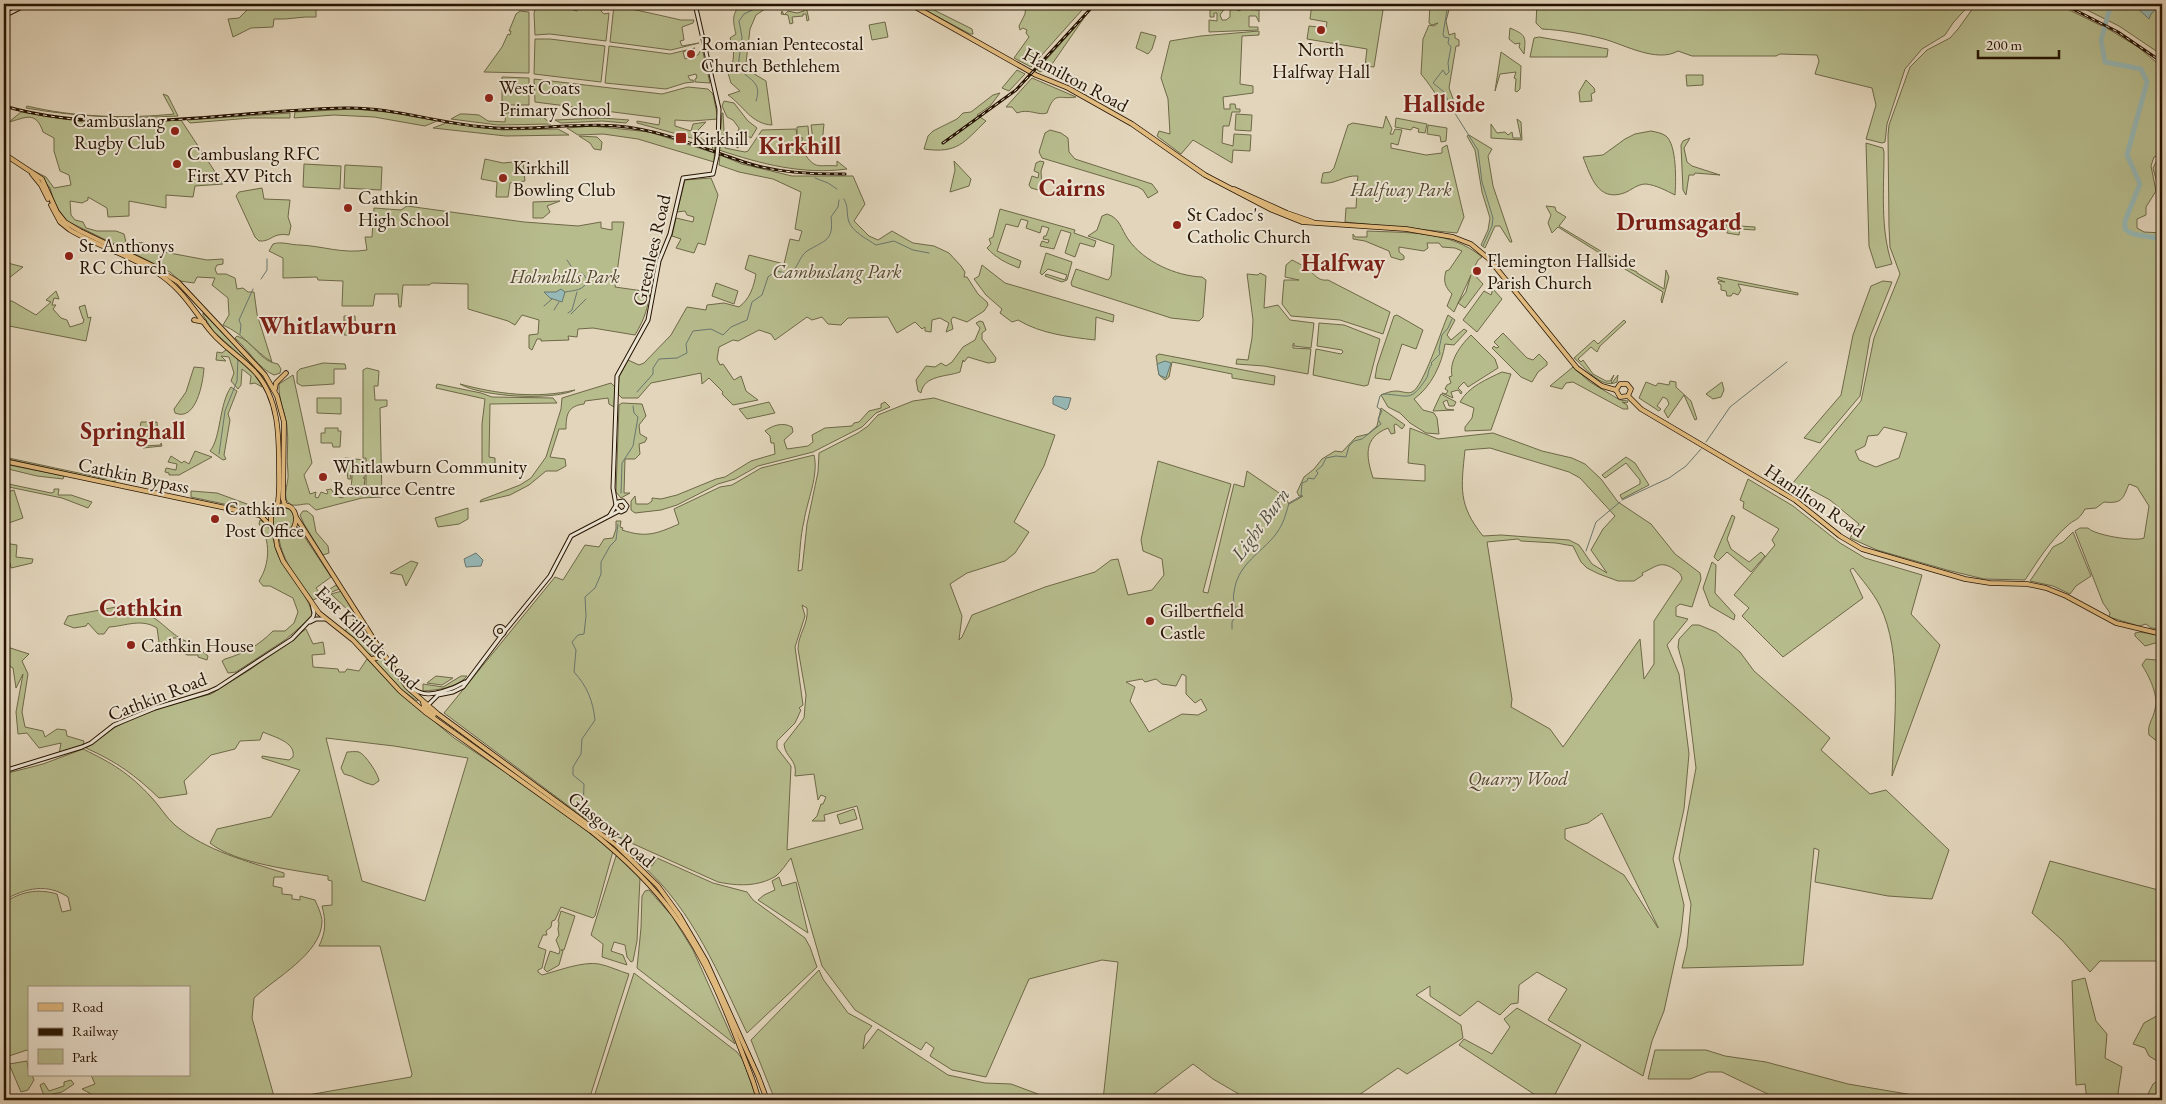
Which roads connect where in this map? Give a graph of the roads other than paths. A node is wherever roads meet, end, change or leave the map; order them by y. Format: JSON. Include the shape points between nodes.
{"nodes":[{"id":1,"x":28,"y":4,"type":"edge"},
{"id":2,"x":695,"y":4,"type":"edge"},
{"id":3,"x":910,"y":4,"type":"edge"},
{"id":4,"x":4,"y":16,"type":"edge"},
{"id":5,"x":4,"y":154,"type":"edge"},
{"id":6,"x":28,"y":171,"type":"junction"},
{"id":7,"x":194,"y":320,"type":"dead end"},
{"id":8,"x":204,"y":322,"type":"junction"},
{"id":9,"x":286,"y":373,"type":"dead end"},
{"id":10,"x":275,"y":390,"type":"junction"},
{"id":11,"x":1616,"y":390,"type":"junction"},
{"id":12,"x":1628,"y":396,"type":"junction"},
{"id":13,"x":4,"y":461,"type":"edge"},
{"id":14,"x":614,"y":495,"type":"junction"},
{"id":15,"x":620,"y":501,"type":"junction"},
{"id":16,"x":286,"y":505,"type":"junction"},
{"id":17,"x":616,"y":506,"type":"junction"},
{"id":18,"x":277,"y":507,"type":"junction"},
{"id":19,"x":620,"y":511,"type":"junction"},
{"id":20,"x":272,"y":513,"type":"junction"},
{"id":21,"x":259,"y":515,"type":"junction"},
{"id":22,"x":610,"y":515,"type":"junction"},
{"id":23,"x":296,"y":517,"type":"junction"},
{"id":24,"x":271,"y":526,"type":"junction"},
{"id":25,"x":275,"y":531,"type":"junction"},
{"id":26,"x":310,"y":601,"type":"junction"},
{"id":27,"x":309,"y":623,"type":"junction"},
{"id":28,"x":332,"y":623,"type":"junction"},
{"id":29,"x":511,"y":623,"type":"junction"},
{"id":30,"x":501,"y":627,"type":"junction"},
{"id":31,"x":505,"y":631,"type":"junction"},
{"id":32,"x":496,"y":633,"type":"junction"},
{"id":33,"x":2162,"y":634,"type":"edge"},
{"id":34,"x":502,"y":636,"type":"junction"},
{"id":35,"x":495,"y":643,"type":"junction"},
{"id":36,"x":380,"y":649,"type":"junction"},
{"id":37,"x":370,"y":658,"type":"junction"},
{"id":38,"x":398,"y":675,"type":"junction"},
{"id":39,"x":468,"y":680,"type":"junction"},
{"id":40,"x":429,"y":694,"type":"junction"},
{"id":41,"x":434,"y":698,"type":"junction"},
{"id":42,"x":424,"y":705,"type":"junction"},
{"id":43,"x":438,"y":714,"type":"junction"},
{"id":44,"x":4,"y":771,"type":"edge"},
{"id":45,"x":759,"y":1100,"type":"edge"},
{"id":46,"x":767,"y":1100,"type":"edge"}],
"edges":[{"from":1,"to":4,"type":"main road"},
{"from":2,"to":14,"type":"main road","name":"Greenlees Road","bridge":true,"via":[[720,109],[717,156],[713,174],[682,179],[670,234],[659,261],[651,313],[617,376]]},
{"from":3,"to":11,"type":"main road","name":"Hamilton Road","via":[[1132,124],[1205,175],[1272,210],[1302,222],[1413,230],[1453,237],[1471,244],[1489,259],[1577,368],[1602,386]]},
{"from":5,"to":6,"type":"main road"},
{"from":6,"to":8,"type":"main road","via":[[41,185],[63,225],[154,271],[190,302]]},
{"from":6,"to":10,"type":"main road","via":[[43,180],[65,222],[152,264],[178,282],[258,366]]},
{"from":7,"to":8,"type":"main road"},
{"from":8,"to":18,"type":"main road","via":[[255,372],[270,395],[280,449]]},
{"from":9,"to":10,"type":"main road","via":[[276,383]]},
{"from":10,"to":16,"type":"main road","via":[[284,422],[283,500]]},
{"from":11,"to":12,"type":"main road","name":"Hamilton Road","via":[[1620,397]]},
{"from":11,"to":12,"type":"main road","name":"Hamilton Road","via":[[1620,384],[1627,384],[1631,389]]},
{"from":12,"to":33,"type":"main road","name":"Hamilton Road","via":[[1641,409],[1794,500],[1862,549],[1971,580],[2046,588],[2116,624]]},
{"from":13,"to":21,"type":"main road","name":"Cathkin Bypass"},
{"from":14,"to":15,"type":"main road"},
{"from":14,"to":17,"type":"main road","name":"Greenlees Road"},
{"from":15,"to":17,"type":"main road"},
{"from":15,"to":19,"type":"main road","via":[[626,506]]},
{"from":16,"to":18,"type":"main road"},
{"from":16,"to":23,"type":"main road","via":[[292,507]]},
{"from":17,"to":19,"type":"main road"},
{"from":17,"to":22,"type":"main road"},
{"from":18,"to":20,"type":"main road"},
{"from":19,"to":22,"type":"main road"},
{"from":20,"to":21,"type":"main road","name":"Cathkin Bypass"},
{"from":20,"to":24,"type":"main road"},
{"from":21,"to":24,"type":"main road"},
{"from":22,"to":29,"type":"main road","via":[[571,536],[550,576]]},
{"from":23,"to":25,"type":"main road","via":[[296,525],[290,533],[281,535]]},
{"from":23,"to":36,"type":"main road","name":"East Kilbride Road"},
{"from":24,"to":25,"type":"main road"},
{"from":25,"to":26,"type":"main road","name":"East Kilbride Road","via":[[283,561]]},
{"from":26,"to":27,"type":"main road","via":[[314,613]]},
{"from":26,"to":28,"type":"main road","name":"East Kilbride Road"},
{"from":27,"to":28,"type":"main road","via":[[320,618]]},
{"from":27,"to":44,"type":"main road","name":"Cathkin Road","via":[[292,639],[208,692],[122,721],[82,747]]},
{"from":28,"to":37,"type":"main road","name":"East Kilbride Road"},
{"from":29,"to":30,"type":"main road"},
{"from":29,"to":31,"type":"main road"},
{"from":30,"to":31,"type":"main road"},
{"from":30,"to":32,"type":"main road"},
{"from":31,"to":34,"type":"main road"},
{"from":32,"to":34,"type":"main road"},
{"from":32,"to":35,"type":"main road"},
{"from":34,"to":35,"type":"main road"},
{"from":35,"to":39,"type":"main road"},
{"from":36,"to":37,"type":"main road","via":[[377,658]]},
{"from":36,"to":38,"type":"main road","name":"East Kilbride Road"},
{"from":37,"to":42,"type":"main road","name":"East Kilbride Road","via":[[400,691]]},
{"from":38,"to":40,"type":"main road","via":[[416,690]]},
{"from":38,"to":42,"type":"main road","name":"East Kilbride Road"},
{"from":39,"to":40,"type":"main road"},
{"from":39,"to":41,"type":"main road","via":[[459,690]]},
{"from":40,"to":42,"type":"main road"},
{"from":41,"to":42,"type":"main road"},
{"from":41,"to":43,"type":"main road","via":[[432,705]]},
{"from":42,"to":43,"type":"main road","name":"Glasgow Road"},
{"from":42,"to":45,"type":"main road","name":"Glasgow Road","via":[[446,726],[591,831],[652,888],[674,915],[706,967]]},
{"from":43,"to":46,"type":"main road","name":"Glasgow Road","via":[[616,845],[658,886],[680,915],[706,961]]}]}
